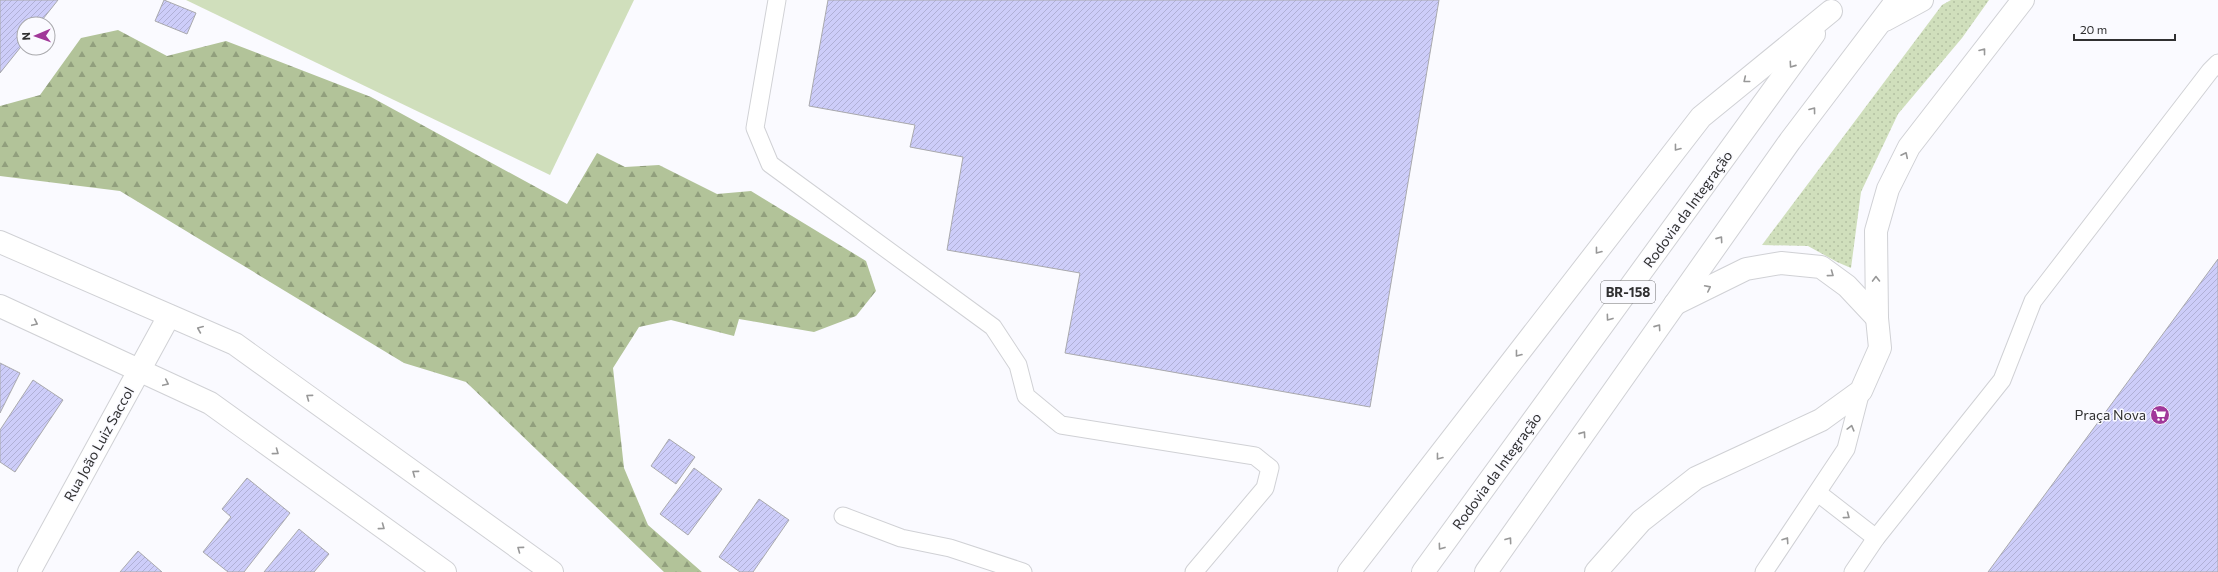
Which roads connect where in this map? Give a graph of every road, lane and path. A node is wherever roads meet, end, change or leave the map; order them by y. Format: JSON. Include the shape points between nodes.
{"nodes":[{"id":1,"x":778,"y":0,"type":"edge"},
{"id":2,"x":1897,"y":0,"type":"edge"},
{"id":3,"x":1922,"y":0,"type":"edge"},
{"id":4,"x":2022,"y":0,"type":"edge"},
{"id":5,"x":1834,"y":5,"type":"edge"},
{"id":6,"x":1879,"y":24,"type":"junction"},
{"id":7,"x":2218,"y":63,"type":"edge"},
{"id":8,"x":0,"y":242,"type":"edge"},
{"id":9,"x":1673,"y":305,"type":"junction"},
{"id":10,"x":0,"y":306,"type":"edge"},
{"id":11,"x":169,"y":316,"type":"junction"},
{"id":12,"x":1877,"y":318,"type":"junction"},
{"id":13,"x":139,"y":370,"type":"junction"},
{"id":14,"x":1861,"y":391,"type":"junction"},
{"id":15,"x":1818,"y":493,"type":"junction"},
{"id":16,"x":843,"y":516,"type":"dead end"},
{"id":17,"x":1876,"y":538,"type":"junction"},
{"id":18,"x":31,"y":571,"type":"edge"},
{"id":19,"x":445,"y":572,"type":"edge"},
{"id":20,"x":552,"y":572,"type":"edge"},
{"id":21,"x":1023,"y":572,"type":"edge"},
{"id":22,"x":1194,"y":572,"type":"edge"},
{"id":23,"x":1349,"y":572,"type":"edge"},
{"id":24,"x":1423,"y":572,"type":"edge"},
{"id":25,"x":1486,"y":572,"type":"edge"},
{"id":26,"x":1596,"y":572,"type":"edge"},
{"id":27,"x":1764,"y":572,"type":"edge"},
{"id":28,"x":1853,"y":572,"type":"edge"}],
"edges":[{"from":1,"to":22,"type":"lane","via":[[755,128],[770,164],[993,327],[1018,365],[1026,396],[1061,425],[1255,456],[1270,468],[1265,488]]},
{"from":2,"to":6,"type":"main road","number":"BR-158"},
{"from":3,"to":6,"type":"main road"},
{"from":12,"to":4,"type":"main road","one_way":true,"via":[[1876,231],[1888,189],[1909,147]]},
{"from":5,"to":23,"type":"main road","one_way":true,"via":[[1701,117]]},
{"from":5,"to":24,"type":"main road","name":"Rodovia da Integração","number":"BR-158","one_way":true},
{"from":9,"to":6,"type":"main road","number":"BR-158","one_way":true,"via":[[1790,140]]},
{"from":7,"to":17,"type":"lane","via":[[2033,301],[2002,380]]},
{"from":8,"to":11,"type":"main road"},
{"from":9,"to":12,"type":"main road","one_way":true,"via":[[1746,269],[1781,263],[1821,267],[1847,286]]},
{"from":25,"to":9,"type":"main road","number":"BR-158","one_way":true},
{"from":10,"to":13,"type":"main road","one_way":true},
{"from":11,"to":13,"type":"main road","name":"Rua João Luiz Saccol"},
{"from":20,"to":11,"type":"main road","one_way":true,"via":[[235,344]]},
{"from":12,"to":14,"type":"main road","via":[[1880,348]]},
{"from":13,"to":18,"type":"main road","name":"Rua João Luiz Saccol"},
{"from":13,"to":19,"type":"main road","one_way":true,"via":[[210,403]]},
{"from":15,"to":14,"type":"lane","one_way":true,"via":[[1846,449]]},
{"from":14,"to":26,"type":"main road","via":[[1821,420],[1696,478],[1641,521]]},
{"from":15,"to":17,"type":"lane","one_way":true},
{"from":27,"to":15,"type":"lane","one_way":true},
{"from":16,"to":21,"type":"lane","via":[[901,538],[950,548]]},
{"from":17,"to":28,"type":"lane"}]}
